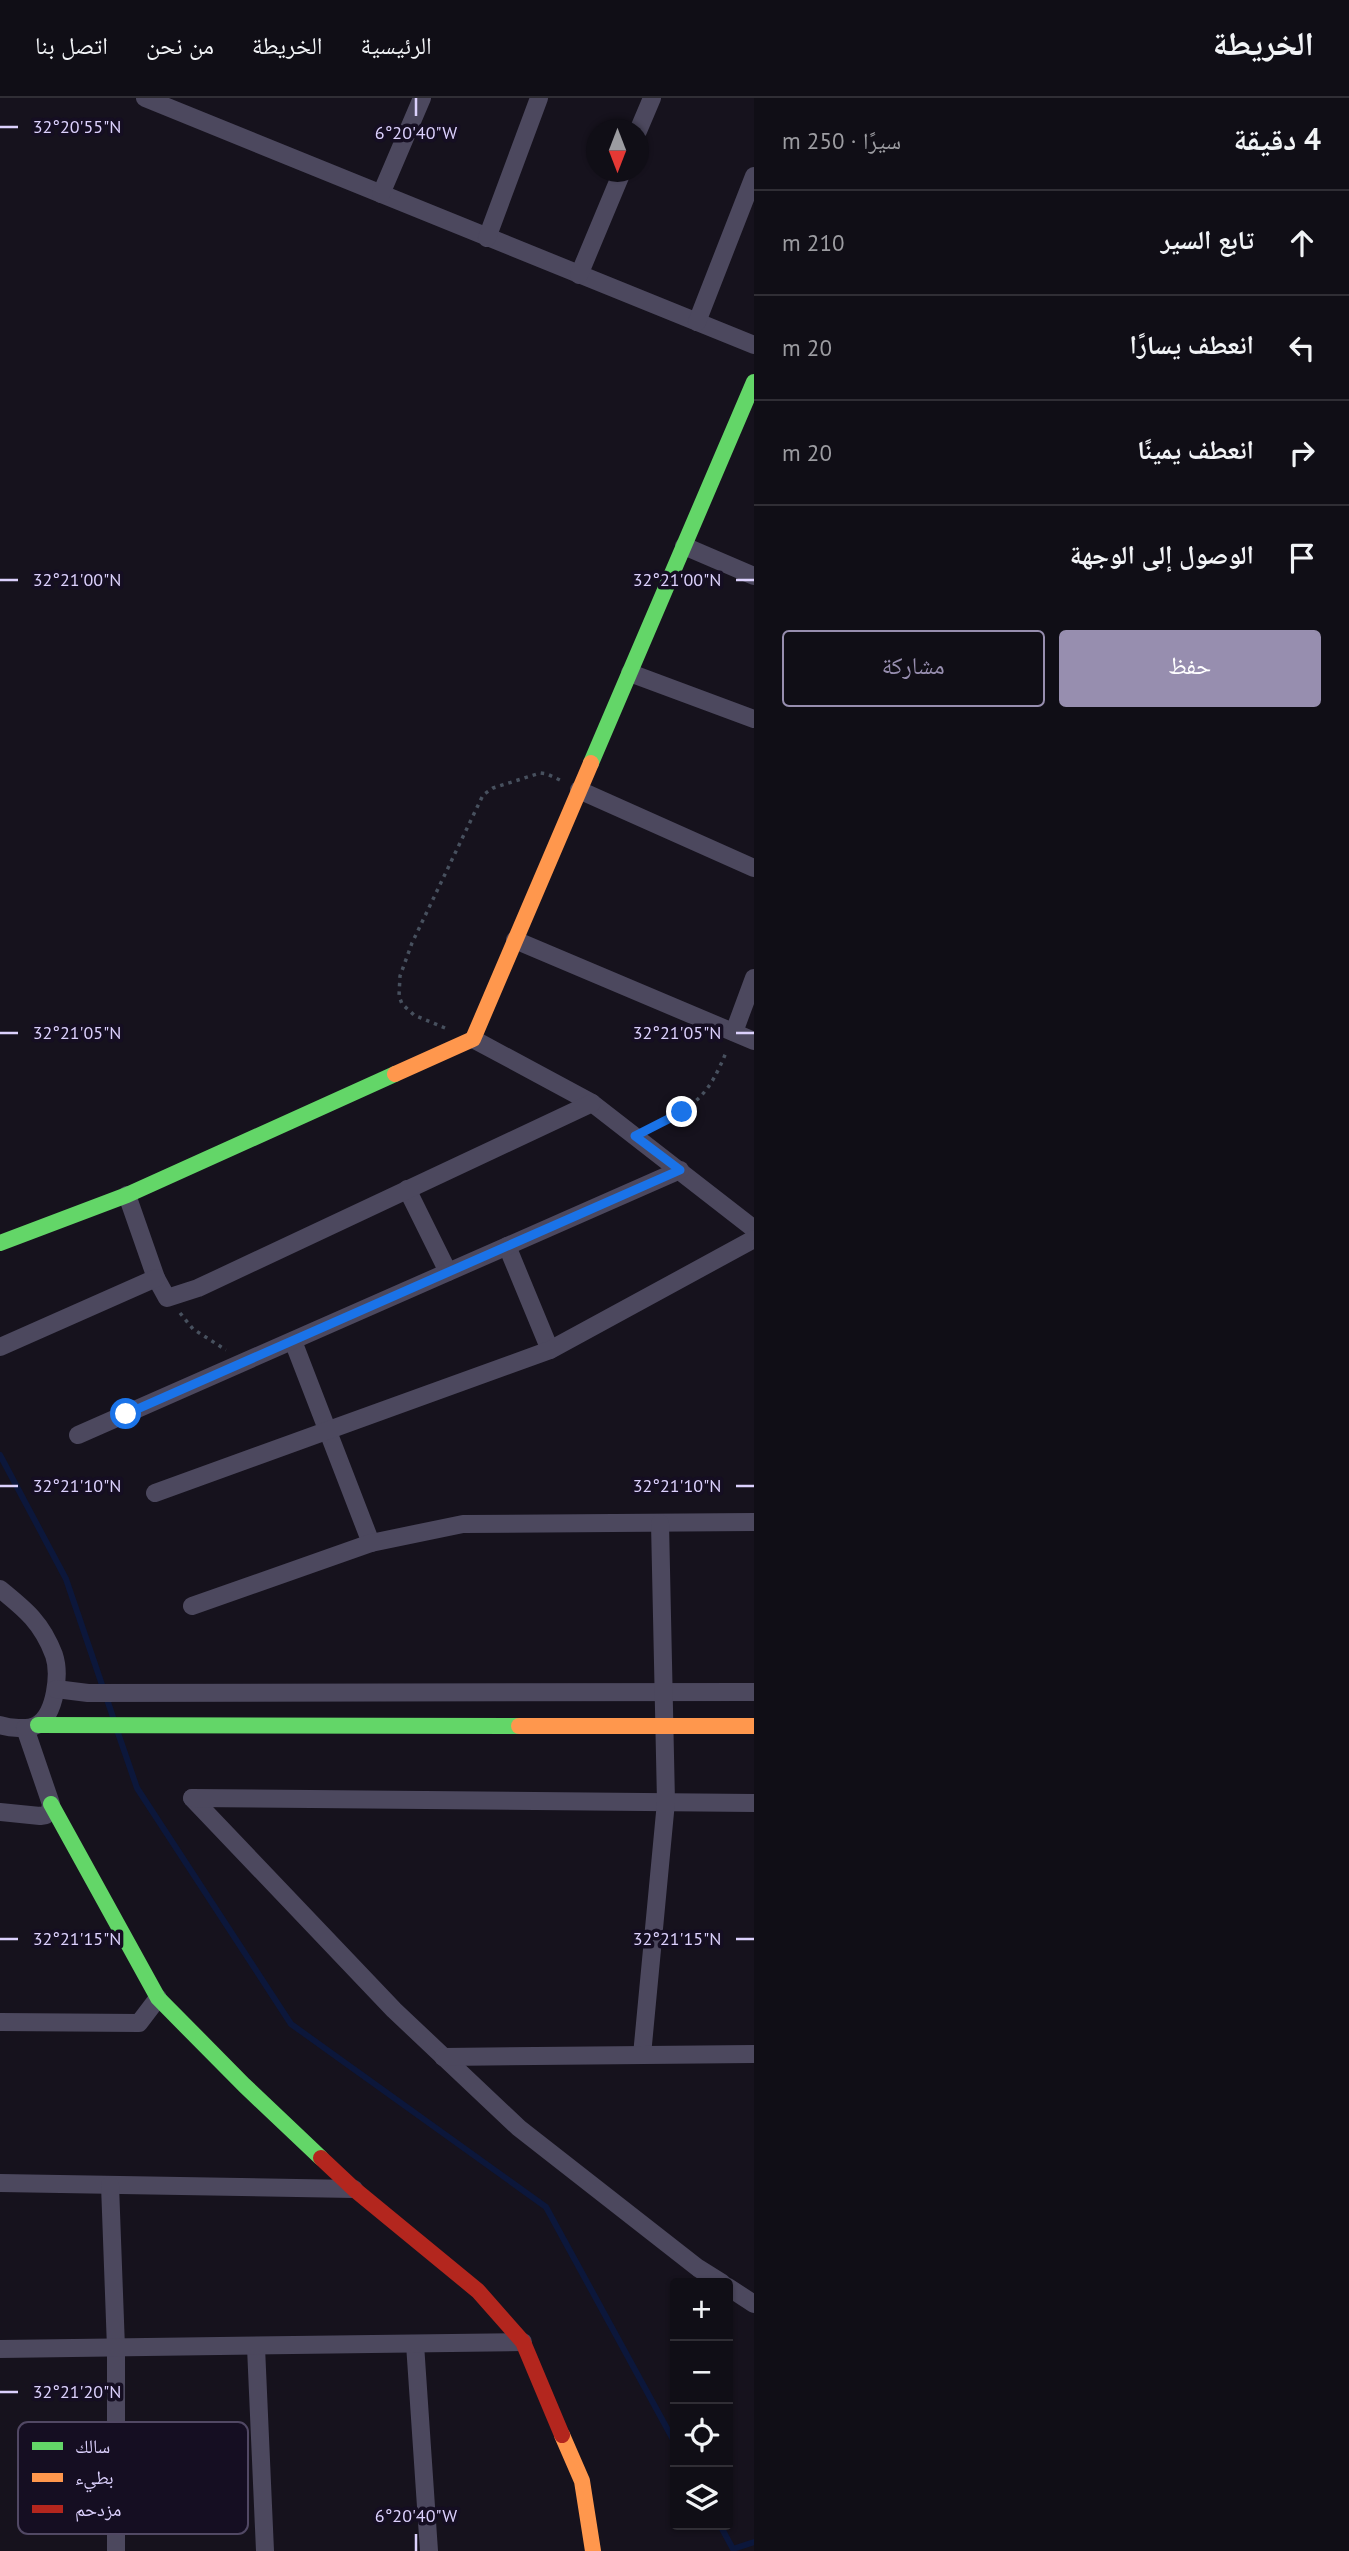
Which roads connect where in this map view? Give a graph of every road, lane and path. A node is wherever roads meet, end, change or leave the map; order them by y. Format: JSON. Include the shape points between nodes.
{"nodes":[{"id":1,"x":145,"y":98,"type":"edge"},
{"id":2,"x":422,"y":98,"type":"edge"},
{"id":3,"x":539,"y":98,"type":"edge"},
{"id":4,"x":652,"y":98,"type":"edge"},
{"id":5,"x":644,"y":119,"type":"edge"},
{"id":6,"x":754,"y":176,"type":"edge"},
{"id":7,"x":618,"y":182,"type":"edge"},
{"id":8,"x":381,"y":194,"type":"junction"},
{"id":9,"x":488,"y":238,"type":"junction"},
{"id":10,"x":579,"y":275,"type":"junction"},
{"id":11,"x":696,"y":322,"type":"junction"},
{"id":12,"x":754,"y":345,"type":"edge"},
{"id":13,"x":754,"y":382,"type":"edge"},
{"id":14,"x":684,"y":547,"type":"junction"},
{"id":15,"x":754,"y":576,"type":"edge"},
{"id":16,"x":630,"y":673,"type":"junction"},
{"id":17,"x":754,"y":719,"type":"edge"},
{"id":18,"x":579,"y":790,"type":"junction"},
{"id":19,"x":754,"y":868,"type":"edge"},
{"id":20,"x":515,"y":940,"type":"junction"},
{"id":21,"x":754,"y":978,"type":"edge"},
{"id":22,"x":734,"y":1032,"type":"junction"},
{"id":23,"x":473,"y":1039,"type":"junction"},
{"id":24,"x":754,"y":1041,"type":"edge"},
{"id":25,"x":592,"y":1103,"type":"junction"},
{"id":26,"x":635,"y":1136,"type":"junction"},
{"id":27,"x":680,"y":1170,"type":"junction"},
{"id":28,"x":407,"y":1189,"type":"junction"},
{"id":29,"x":127,"y":1195,"type":"junction"},
{"id":30,"x":754,"y":1229,"type":"edge"},
{"id":31,"x":754,"y":1238,"type":"edge"},
{"id":32,"x":0,"y":1243,"type":"edge"},
{"id":33,"x":507,"y":1246,"type":"junction"},
{"id":34,"x":448,"y":1272,"type":"junction"},
{"id":35,"x":156,"y":1278,"type":"junction"},
{"id":36,"x":167,"y":1298,"type":"junction"},
{"id":37,"x":293,"y":1341,"type":"junction"},
{"id":38,"x":0,"y":1347,"type":"edge"},
{"id":39,"x":550,"y":1350,"type":"junction"},
{"id":40,"x":246,"y":1361,"type":"junction"},
{"id":41,"x":328,"y":1432,"type":"junction"},
{"id":42,"x":78,"y":1435,"type":"dead end"},
{"id":43,"x":155,"y":1493,"type":"dead end"},
{"id":44,"x":754,"y":1522,"type":"edge"},
{"id":45,"x":660,"y":1523,"type":"junction"},
{"id":46,"x":371,"y":1543,"type":"junction"},
{"id":47,"x":0,"y":1589,"type":"edge"},
{"id":48,"x":191,"y":1606,"type":"dead end"},
{"id":49,"x":56,"y":1689,"type":"junction"},
{"id":50,"x":754,"y":1692,"type":"edge"},
{"id":51,"x":663,"y":1693,"type":"junction"},
{"id":52,"x":0,"y":1725,"type":"edge"},
{"id":53,"x":31,"y":1726,"type":"junction"},
{"id":54,"x":754,"y":1726,"type":"edge"},
{"id":55,"x":664,"y":1728,"type":"junction"},
{"id":56,"x":666,"y":1802,"type":"junction"},
{"id":57,"x":754,"y":1802,"type":"edge"},
{"id":58,"x":51,"y":1804,"type":"junction"},
{"id":59,"x":0,"y":1812,"type":"edge"},
{"id":60,"x":158,"y":1998,"type":"junction"},
{"id":61,"x":0,"y":2022,"type":"edge"},
{"id":62,"x":754,"y":2054,"type":"edge"},
{"id":63,"x":642,"y":2055,"type":"junction"},
{"id":64,"x":443,"y":2057,"type":"junction"},
{"id":65,"x":0,"y":2183,"type":"edge"},
{"id":66,"x":110,"y":2185,"type":"junction"},
{"id":67,"x":354,"y":2189,"type":"junction"},
{"id":68,"x":714,"y":2278,"type":"edge"},
{"id":69,"x":733,"y":2290,"type":"edge"},
{"id":70,"x":754,"y":2304,"type":"edge"},
{"id":71,"x":523,"y":2342,"type":"junction"},
{"id":72,"x":415,"y":2344,"type":"junction"},
{"id":73,"x":256,"y":2347,"type":"junction"},
{"id":74,"x":117,"y":2348,"type":"junction"},
{"id":75,"x":0,"y":2349,"type":"edge"},
{"id":76,"x":117,"y":2422,"type":"edge"},
{"id":77,"x":265,"y":2551,"type":"edge"},
{"id":78,"x":429,"y":2551,"type":"edge"},
{"id":79,"x":593,"y":2551,"type":"edge"}],
"edges":[{"from":1,"to":8,"type":"street"},
{"from":2,"to":8,"type":"street"},
{"from":3,"to":9,"type":"street"},
{"from":4,"to":5,"type":"street"},
{"from":6,"to":11,"type":"street"},
{"from":7,"to":10,"type":"street"},
{"from":8,"to":9,"type":"street"},
{"from":9,"to":10,"type":"street"},
{"from":10,"to":11,"type":"street"},
{"from":11,"to":12,"type":"street"},
{"from":13,"to":14,"type":"street"},
{"from":14,"to":15,"type":"street"},
{"from":14,"to":16,"type":"street"},
{"from":16,"to":17,"type":"street"},
{"from":16,"to":18,"type":"street"},
{"from":18,"to":19,"type":"street"},
{"from":18,"to":20,"type":"street"},
{"from":18,"to":23,"type":"path","via":[[540,773],[487,791],[470,817],[412,943],[398,986],[402,1004],[414,1014]]},
{"from":20,"to":22,"type":"street"},
{"from":20,"to":23,"type":"street"},
{"from":21,"to":22,"type":"street"},
{"from":22,"to":24,"type":"street"},
{"from":22,"to":26,"type":"path","via":[[706,1093],[682,1112]]},
{"from":23,"to":25,"type":"street"},
{"from":23,"to":29,"type":"street"},
{"from":25,"to":26,"type":"street"},
{"from":25,"to":28,"type":"street"},
{"from":26,"to":27,"type":"street"},
{"from":27,"to":30,"type":"street"},
{"from":27,"to":33,"type":"street"},
{"from":28,"to":34,"type":"street"},
{"from":28,"to":36,"type":"street","via":[[198,1288]]},
{"from":29,"to":32,"type":"street"},
{"from":29,"to":35,"type":"street"},
{"from":31,"to":39,"type":"street"},
{"from":33,"to":34,"type":"street"},
{"from":33,"to":39,"type":"street"},
{"from":34,"to":37,"type":"street"},
{"from":35,"to":36,"type":"street"},
{"from":35,"to":38,"type":"street"},
{"from":36,"to":40,"type":"path","via":[[193,1329]]},
{"from":37,"to":40,"type":"street"},
{"from":37,"to":41,"type":"street"},
{"from":39,"to":41,"type":"street"},
{"from":40,"to":42,"type":"street"},
{"from":41,"to":43,"type":"street"},
{"from":41,"to":46,"type":"street"},
{"from":44,"to":45,"type":"street"},
{"from":45,"to":46,"type":"street","via":[[463,1524]]},
{"from":45,"to":51,"type":"street"},
{"from":46,"to":48,"type":"street"},
{"from":47,"to":49,"type":"street","via":[[33,1615],[55,1657]]},
{"from":49,"to":51,"type":"street","via":[[88,1693]]},
{"from":49,"to":53,"type":"street","via":[[51,1709]]},
{"from":50,"to":51,"type":"street"},
{"from":51,"to":55,"type":"street"},
{"from":52,"to":53,"type":"street"},
{"from":53,"to":55,"type":"street"},
{"from":53,"to":58,"type":"street"},
{"from":54,"to":55,"type":"street"},
{"from":55,"to":56,"type":"street"},
{"from":56,"to":57,"type":"street"},
{"from":56,"to":63,"type":"street"},
{"from":56,"to":64,"type":"street","via":[[191,1798]]},
{"from":58,"to":59,"type":"street","via":[[46,1815],[40,1816]]},
{"from":58,"to":60,"type":"street"},
{"from":60,"to":61,"type":"street","via":[[139,2023]]},
{"from":60,"to":67,"type":"street"},
{"from":62,"to":63,"type":"street"},
{"from":63,"to":64,"type":"street"},
{"from":64,"to":68,"type":"street","via":[[519,2129]]},
{"from":65,"to":66,"type":"street"},
{"from":66,"to":67,"type":"street"},
{"from":66,"to":74,"type":"street"},
{"from":67,"to":71,"type":"street","via":[[478,2291]]},
{"from":69,"to":70,"type":"street"},
{"from":71,"to":72,"type":"street"},
{"from":71,"to":79,"type":"street","via":[[582,2481]]},
{"from":72,"to":73,"type":"street"},
{"from":72,"to":78,"type":"street"},
{"from":73,"to":74,"type":"street"},
{"from":73,"to":77,"type":"street"},
{"from":74,"to":75,"type":"street"},
{"from":74,"to":76,"type":"street"}]}
